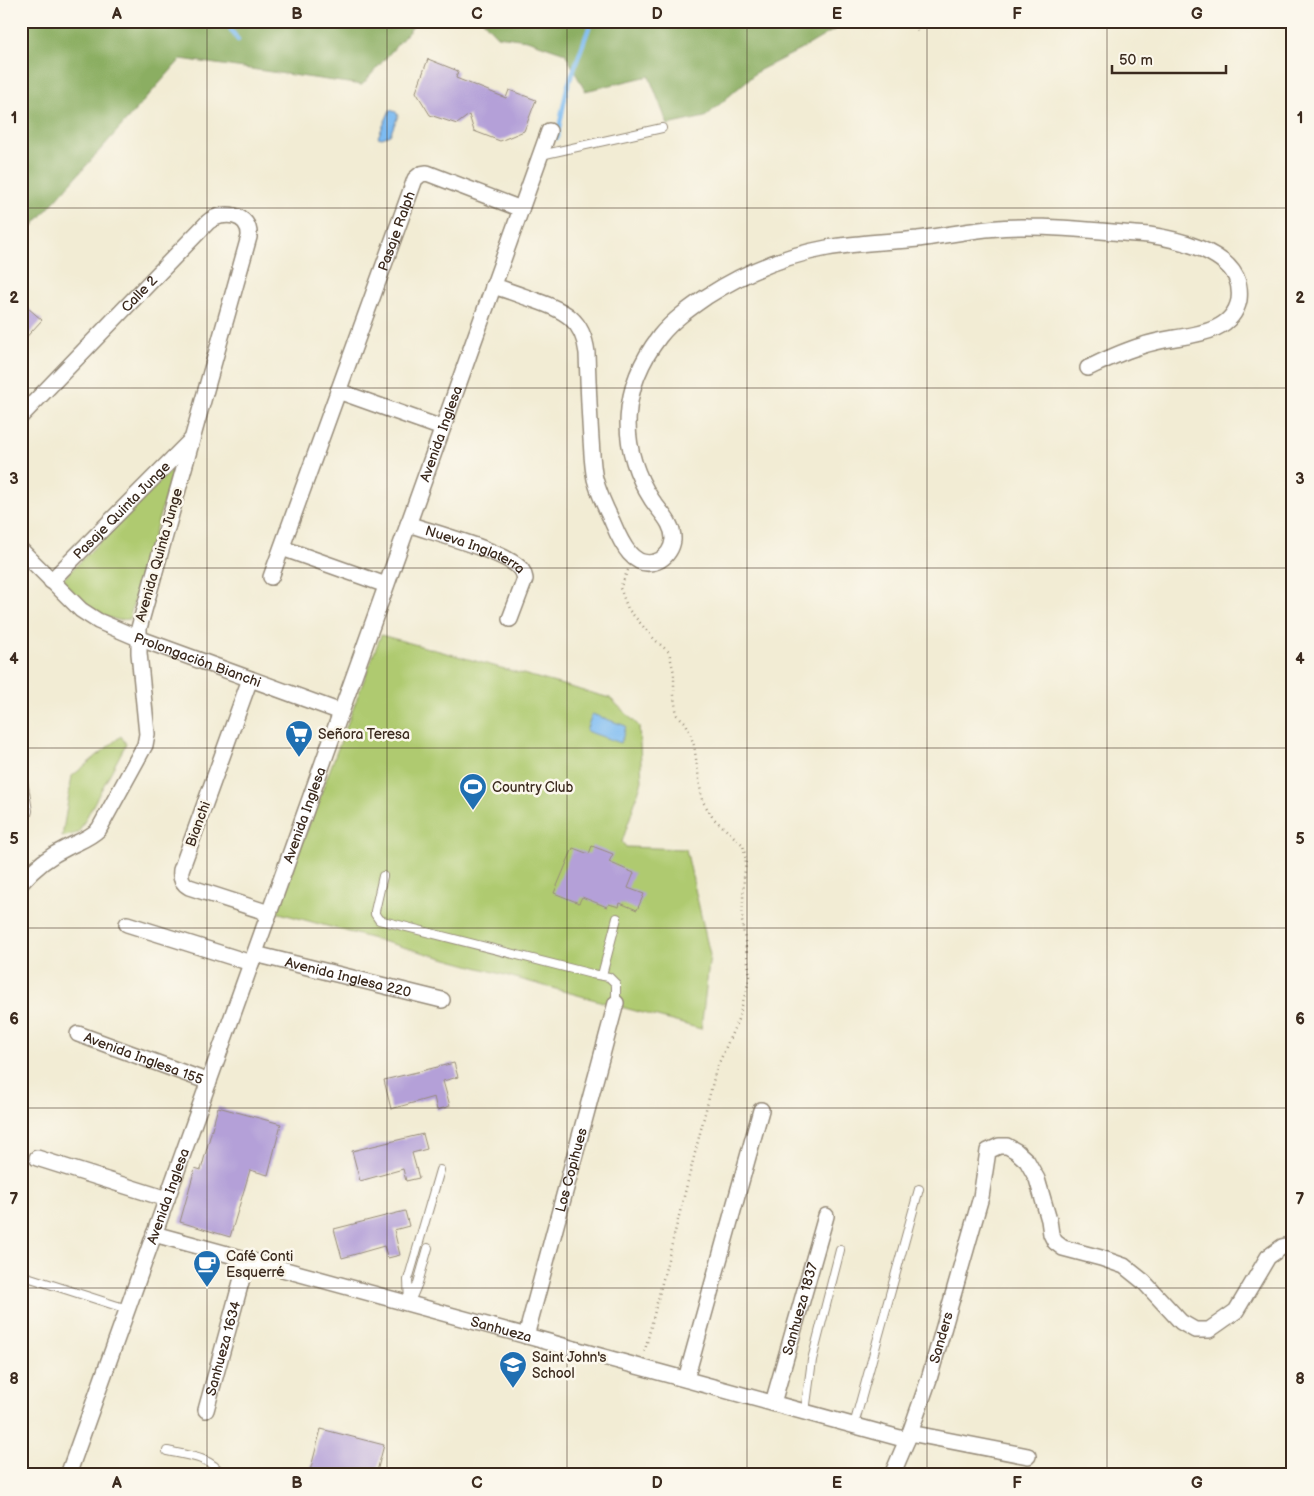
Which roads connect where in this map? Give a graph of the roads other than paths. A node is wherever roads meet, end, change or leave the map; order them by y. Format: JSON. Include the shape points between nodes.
{"nodes":[{"id":1,"x":662,"y":128,"type":"dead end"},
{"id":2,"x":549,"y":131,"type":"dead end"},
{"id":3,"x":541,"y":155,"type":"junction"},
{"id":4,"x":521,"y":209,"type":"junction"},
{"id":5,"x":248,"y":241,"type":"joint"},
{"id":6,"x":493,"y":286,"type":"junction"},
{"id":7,"x":1088,"y":368,"type":"dead end"},
{"id":8,"x":338,"y":391,"type":"junction"},
{"id":9,"x":23,"y":411,"type":"edge"},
{"id":10,"x":442,"y":428,"type":"junction"},
{"id":11,"x":191,"y":440,"type":"junction"},
{"id":12,"x":408,"y":524,"type":"junction"},
{"id":13,"x":282,"y":548,"type":"junction"},
{"id":14,"x":21,"y":550,"type":"edge"},
{"id":15,"x":271,"y":577,"type":"dead end"},
{"id":16,"x":51,"y":580,"type":"junction"},
{"id":17,"x":386,"y":585,"type":"junction"},
{"id":18,"x":510,"y":619,"type":"dead end"},
{"id":19,"x":138,"y":638,"type":"junction"},
{"id":20,"x":250,"y":679,"type":"junction"},
{"id":21,"x":341,"y":712,"type":"junction"},
{"id":22,"x":21,"y":768,"type":"edge"},
{"id":23,"x":21,"y":822,"type":"edge"},
{"id":24,"x":383,"y":876,"type":"dead end"},
{"id":25,"x":21,"y":883,"type":"edge"},
{"id":26,"x":269,"y":914,"type":"junction"},
{"id":27,"x":617,"y":918,"type":"dead end"},
{"id":28,"x":127,"y":924,"type":"dead end"},
{"id":29,"x":253,"y":958,"type":"junction"},
{"id":30,"x":602,"y":975,"type":"junction"},
{"id":31,"x":442,"y":1000,"type":"dead end"},
{"id":32,"x":616,"y":1003,"type":"joint"},
{"id":33,"x":78,"y":1034,"type":"dead end"},
{"id":34,"x":209,"y":1082,"type":"junction"},
{"id":35,"x":761,"y":1110,"type":"dead end"},
{"id":36,"x":38,"y":1158,"type":"dead end"},
{"id":37,"x":440,"y":1170,"type":"dead end"},
{"id":38,"x":919,"y":1189,"type":"dead end"},
{"id":39,"x":167,"y":1199,"type":"junction"},
{"id":40,"x":826,"y":1216,"type":"dead end"},
{"id":41,"x":154,"y":1234,"type":"junction"},
{"id":42,"x":1293,"y":1244,"type":"edge"},
{"id":43,"x":428,"y":1248,"type":"dead end"},
{"id":44,"x":840,"y":1250,"type":"dead end"},
{"id":45,"x":247,"y":1260,"type":"junction"},
{"id":46,"x":21,"y":1275,"type":"edge"},
{"id":47,"x":409,"y":1304,"type":"junction"},
{"id":48,"x":127,"y":1309,"type":"junction"},
{"id":49,"x":526,"y":1336,"type":"junction"},
{"id":50,"x":686,"y":1379,"type":"junction"},
{"id":51,"x":773,"y":1403,"type":"junction"},
{"id":52,"x":206,"y":1410,"type":"dead end"},
{"id":53,"x":805,"y":1412,"type":"junction"},
{"id":54,"x":854,"y":1425,"type":"junction"},
{"id":55,"x":908,"y":1436,"type":"junction"},
{"id":56,"x":167,"y":1451,"type":"dead end"},
{"id":57,"x":1028,"y":1456,"type":"dead end"},
{"id":58,"x":68,"y":1475,"type":"edge"},
{"id":59,"x":222,"y":1475,"type":"edge"},
{"id":60,"x":892,"y":1475,"type":"edge"}],
"edges":[{"from":1,"to":3,"type":"lane"},
{"from":2,"to":3,"type":"street","name":"Avenida Inglesa"},
{"from":3,"to":4,"type":"street","name":"Avenida Inglesa"},
{"from":4,"to":6,"type":"street","name":"Avenida Inglesa"},
{"from":4,"to":8,"type":"street","name":"Pasaje Ralph","via":[[430,174],[417,176]]},
{"from":5,"to":9,"type":"street","name":"Calle 2","via":[[250,232],[243,220],[225,214],[213,218]]},
{"from":5,"to":11,"type":"street","name":"Avenida Quinta Junge"},
{"from":6,"to":7,"type":"street","via":[[559,309],[580,329],[587,353],[591,454],[596,480],[620,539],[634,557],[644,563],[660,560],[670,550],[673,536],[641,480],[629,444],[628,411],[642,364],[662,334],[685,312],[720,288],[764,266],[829,248],[1026,226],[1166,238],[1202,250],[1233,272],[1239,296],[1236,310],[1224,323],[1203,333],[1139,346]]},
{"from":6,"to":10,"type":"street","name":"Avenida Inglesa"},
{"from":8,"to":10,"type":"street"},
{"from":8,"to":13,"type":"street","name":"Pasaje Ralph"},
{"from":10,"to":12,"type":"street","name":"Avenida Inglesa"},
{"from":11,"to":16,"type":"street","name":"Pasaje Quinta Junge"},
{"from":11,"to":19,"type":"street","name":"Avenida Quinta Junge","via":[[143,608]]},
{"from":12,"to":17,"type":"street","name":"Avenida Inglesa"},
{"from":12,"to":18,"type":"street","name":"Nueva Inglaterra","via":[[479,548],[519,567],[525,579]]},
{"from":13,"to":15,"type":"street","name":"Pasaje Ralph"},
{"from":13,"to":17,"type":"street"},
{"from":14,"to":16,"type":"street","name":"Prolongación Bianchi"},
{"from":16,"to":19,"type":"street","name":"Prolongación Bianchi","via":[[92,618]]},
{"from":17,"to":21,"type":"street","name":"Avenida Inglesa"},
{"from":19,"to":20,"type":"street","name":"Prolongación Bianchi"},
{"from":19,"to":25,"type":"street","name":"Avenida Quinta Junge","via":[[147,734],[142,752],[100,830],[46,860]]},
{"from":20,"to":21,"type":"street","name":"Prolongación Bianchi"},
{"from":20,"to":26,"type":"street","name":"Bianchi","via":[[181,870],[181,878],[189,887]]},
{"from":21,"to":26,"type":"street","name":"Avenida Inglesa"},
{"from":22,"to":23,"type":"lane","via":[[28,811]]},
{"from":24,"to":30,"type":"lane","via":[[375,911],[379,920]]},
{"from":26,"to":29,"type":"street","name":"Avenida Inglesa"},
{"from":27,"to":30,"type":"lane"},
{"from":28,"to":29,"type":"street","name":"Avenida Inglesa 220"},
{"from":29,"to":31,"type":"street","name":"Avenida Inglesa 220"},
{"from":29,"to":34,"type":"street","name":"Avenida Inglesa"},
{"from":30,"to":32,"type":"lane","via":[[616,984]]},
{"from":32,"to":49,"type":"street","name":"Los Copihues"},
{"from":33,"to":34,"type":"street","name":"Avenida Inglesa 155"},
{"from":34,"to":39,"type":"street","name":"Avenida Inglesa"},
{"from":35,"to":50,"type":"street"},
{"from":36,"to":39,"type":"street"},
{"from":37,"to":47,"type":"lane","via":[[408,1280]]},
{"from":38,"to":54,"type":"lane"},
{"from":39,"to":41,"type":"street","name":"Avenida Inglesa"},
{"from":40,"to":51,"type":"street","name":"Sanhueza 1837"},
{"from":41,"to":45,"type":"street","name":"Sanhueza"},
{"from":41,"to":48,"type":"street","name":"Avenida Inglesa"},
{"from":42,"to":55,"type":"street","name":"Sanders","via":[[1268,1257],[1236,1311],[1209,1330],[1196,1330],[1181,1322],[1144,1282],[1124,1266],[1063,1248],[1055,1242],[1038,1180],[1027,1161],[1007,1146],[988,1151],[981,1196],[929,1379]]},
{"from":43,"to":47,"type":"lane"},
{"from":44,"to":53,"type":"lane","via":[[812,1360]]},
{"from":45,"to":47,"type":"street","name":"Sanhueza"},
{"from":45,"to":52,"type":"street","name":"Sanhueza 1634"},
{"from":46,"to":48,"type":"lane"},
{"from":47,"to":49,"type":"street","name":"Sanhueza"},
{"from":48,"to":58,"type":"street","name":"Avenida Inglesa"},
{"from":49,"to":50,"type":"street","name":"Sanhueza"},
{"from":50,"to":51,"type":"street","name":"Sanhueza"},
{"from":51,"to":53,"type":"street","name":"Sanhueza"},
{"from":53,"to":54,"type":"street","name":"Sanhueza"},
{"from":54,"to":55,"type":"street","name":"Sanhueza"},
{"from":55,"to":57,"type":"street","name":"Sanhueza"},
{"from":55,"to":60,"type":"street","name":"Sanders"},
{"from":56,"to":59,"type":"lane","via":[[210,1462]]}]}
